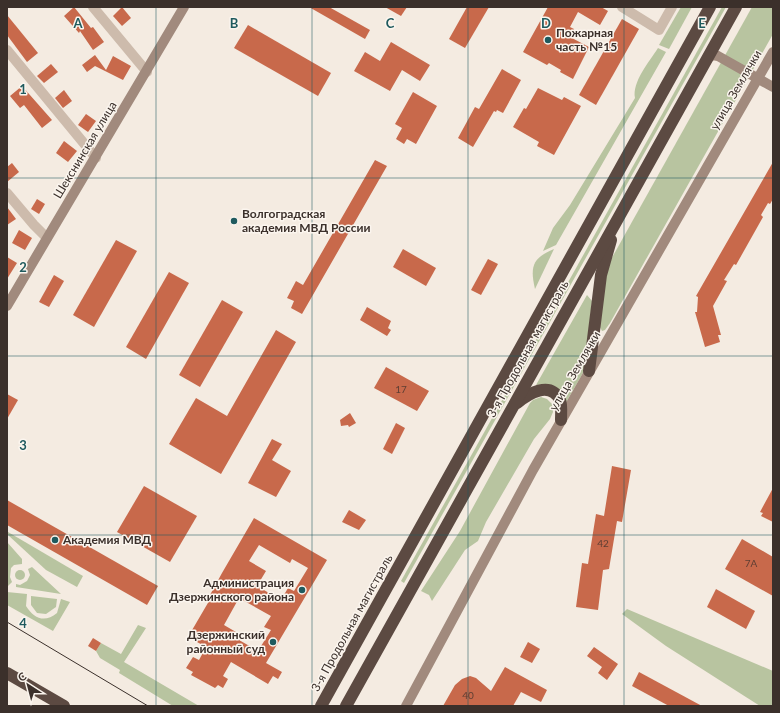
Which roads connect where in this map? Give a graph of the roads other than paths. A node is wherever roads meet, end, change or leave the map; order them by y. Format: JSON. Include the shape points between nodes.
{"nodes":[{"id":1,"x":93,"y":7,"type":"edge"},
{"id":2,"x":184,"y":7,"type":"edge"},
{"id":3,"x":622,"y":7,"type":"edge"},
{"id":4,"x":672,"y":7,"type":"edge"},
{"id":5,"x":710,"y":7,"type":"edge"},
{"id":6,"x":736,"y":7,"type":"edge"},
{"id":7,"x":7,"y":50,"type":"edge"},
{"id":8,"x":773,"y":52,"type":"edge"},
{"id":9,"x":708,"y":58,"type":"junction"},
{"id":10,"x":147,"y":72,"type":"junction"},
{"id":11,"x":758,"y":79,"type":"junction"},
{"id":12,"x":773,"y":88,"type":"edge"},
{"id":13,"x":96,"y":158,"type":"junction"},
{"id":14,"x":7,"y":193,"type":"edge"},
{"id":15,"x":616,"y":220,"type":"junction"},
{"id":16,"x":47,"y":238,"type":"junction"},
{"id":17,"x":7,"y":306,"type":"edge"},
{"id":18,"x":590,"y":371,"type":"junction"},
{"id":19,"x":513,"y":406,"type":"junction"},
{"id":20,"x":562,"y":420,"type":"junction"},
{"id":21,"x":7,"y":673,"type":"edge"},
{"id":22,"x":64,"y":706,"type":"edge"},
{"id":23,"x":322,"y":706,"type":"edge"},
{"id":24,"x":346,"y":706,"type":"edge"},
{"id":25,"x":406,"y":706,"type":"edge"}],
"edges":[{"from":1,"to":10,"type":"street"},
{"from":2,"to":10,"type":"main road","name":"Шекснинская улица"},
{"from":3,"to":4,"type":"street","via":[[659,30]]},
{"from":5,"to":23,"type":"highway","name":"3-я Продольная магистраль"},
{"from":6,"to":9,"type":"highway","name":"3-я Продольная магистраль"},
{"from":7,"to":13,"type":"street"},
{"from":8,"to":11,"type":"main road","name":"улица Землячки"},
{"from":9,"to":11,"type":"main road","via":[[718,56]]},
{"from":9,"to":15,"type":"highway","name":"3-я Продольная магистраль"},
{"from":10,"to":13,"type":"main road","name":"Шекснинская улица"},
{"from":11,"to":12,"type":"main road"},
{"from":11,"to":18,"type":"main road","name":"улица Землячки"},
{"from":13,"to":16,"type":"main road","name":"Шекснинская улица"},
{"from":14,"to":16,"type":"street"},
{"from":15,"to":18,"type":"highway","via":[[601,275]]},
{"from":15,"to":19,"type":"highway","name":"3-я Продольная магистраль"},
{"from":16,"to":17,"type":"main road","name":"Шекснинская улица"},
{"from":18,"to":20,"type":"main road","name":"улица Землячки"},
{"from":19,"to":20,"type":"highway","via":[[539,389],[552,392],[560,401]]},
{"from":19,"to":24,"type":"highway","name":"3-я Продольная магистраль"},
{"from":20,"to":25,"type":"main road","name":"улица Землячки"},
{"from":21,"to":22,"type":"highway"}]}
